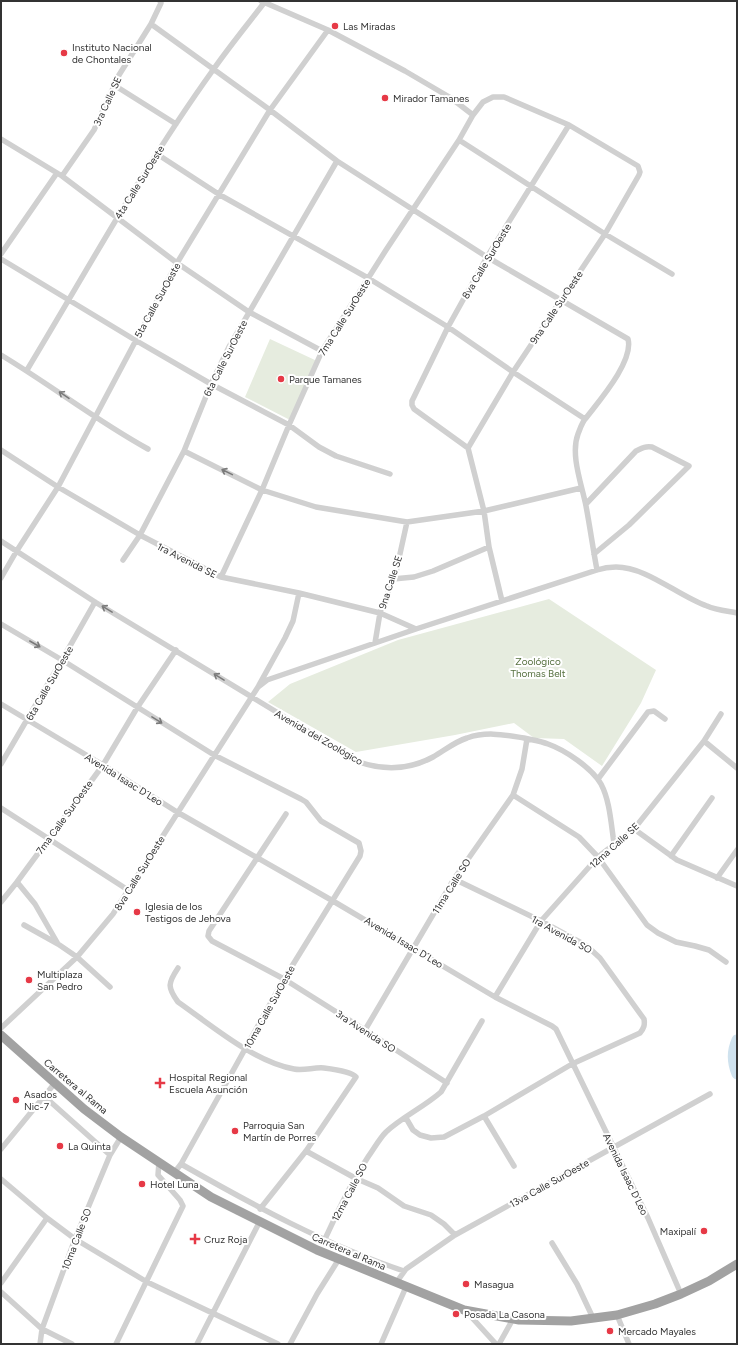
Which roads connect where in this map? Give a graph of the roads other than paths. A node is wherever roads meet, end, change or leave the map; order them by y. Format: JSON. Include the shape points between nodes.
{"nodes":[{"id":1,"x":160,"y":2,"type":"edge"},
{"id":2,"x":263,"y":2,"type":"edge"},
{"id":3,"x":151,"y":24,"type":"junction"},
{"id":4,"x":328,"y":30,"type":"junction"},
{"id":5,"x":213,"y":69,"type":"junction"},
{"id":6,"x":114,"y":85,"type":"junction"},
{"id":7,"x":270,"y":110,"type":"junction"},
{"id":8,"x":474,"y":115,"type":"junction"},
{"id":9,"x":176,"y":124,"type":"junction"},
{"id":10,"x":569,"y":125,"type":"junction"},
{"id":11,"x":1,"y":139,"type":"edge"},
{"id":12,"x":459,"y":140,"type":"junction"},
{"id":13,"x":157,"y":154,"type":"junction"},
{"id":14,"x":337,"y":161,"type":"junction"},
{"id":15,"x":638,"y":166,"type":"joint"},
{"id":16,"x":60,"y":175,"type":"junction"},
{"id":17,"x":531,"y":186,"type":"junction"},
{"id":18,"x":220,"y":195,"type":"junction"},
{"id":19,"x":412,"y":210,"type":"junction"},
{"id":20,"x":117,"y":218,"type":"junction"},
{"id":21,"x":605,"y":234,"type":"junction"},
{"id":22,"x":293,"y":235,"type":"junction"},
{"id":23,"x":1,"y":254,"type":"edge"},
{"id":24,"x":487,"y":257,"type":"junction"},
{"id":25,"x":1,"y":259,"type":"edge"},
{"id":26,"x":177,"y":263,"type":"junction"},
{"id":27,"x":672,"y":274,"type":"dead end"},
{"id":28,"x":368,"y":278,"type":"junction"},
{"id":29,"x":560,"y":300,"type":"junction"},
{"id":30,"x":69,"y":301,"type":"junction"},
{"id":31,"x":249,"y":312,"type":"junction"},
{"id":32,"x":448,"y":327,"type":"junction"},
{"id":33,"x":135,"y":340,"type":"junction"},
{"id":34,"x":322,"y":351,"type":"junction"},
{"id":35,"x":1,"y":355,"type":"edge"},
{"id":36,"x":27,"y":370,"type":"junction"},
{"id":37,"x":513,"y":372,"type":"junction"},
{"id":38,"x":211,"y":384,"type":"junction"},
{"id":39,"x":96,"y":417,"type":"junction"},
{"id":40,"x":585,"y":419,"type":"junction"},
{"id":41,"x":289,"y":425,"type":"junction"},
{"id":42,"x":468,"y":448,"type":"junction"},
{"id":43,"x":148,"y":449,"type":"dead end"},
{"id":44,"x":1,"y":450,"type":"edge"},
{"id":45,"x":184,"y":451,"type":"junction"},
{"id":46,"x":390,"y":474,"type":"dead end"},
{"id":47,"x":58,"y":487,"type":"junction"},
{"id":48,"x":581,"y":488,"type":"junction"},
{"id":49,"x":262,"y":490,"type":"junction"},
{"id":50,"x":586,"y":504,"type":"junction"},
{"id":51,"x":484,"y":511,"type":"junction"},
{"id":52,"x":407,"y":522,"type":"junction"},
{"id":53,"x":140,"y":535,"type":"junction"},
{"id":54,"x":1,"y":541,"type":"edge"},
{"id":55,"x":489,"y":547,"type":"junction"},
{"id":56,"x":16,"y":552,"type":"junction"},
{"id":57,"x":594,"y":554,"type":"junction"},
{"id":58,"x":123,"y":560,"type":"dead end"},
{"id":59,"x":597,"y":570,"type":"junction"},
{"id":60,"x":221,"y":577,"type":"junction"},
{"id":61,"x":1,"y":578,"type":"edge"},
{"id":62,"x":394,"y":579,"type":"junction"},
{"id":63,"x":299,"y":593,"type":"junction"},
{"id":64,"x":502,"y":601,"type":"junction"},
{"id":65,"x":95,"y":602,"type":"junction"},
{"id":66,"x":380,"y":613,"type":"junction"},
{"id":67,"x":737,"y":613,"type":"edge"},
{"id":68,"x":1,"y":624,"type":"edge"},
{"id":69,"x":416,"y":629,"type":"junction"},
{"id":70,"x":375,"y":643,"type":"junction"},
{"id":71,"x":176,"y":650,"type":"junction"},
{"id":72,"x":62,"y":660,"type":"junction"},
{"id":73,"x":258,"y":687,"type":"junction"},
{"id":74,"x":252,"y":698,"type":"junction"},
{"id":75,"x":1,"y":704,"type":"edge"},
{"id":76,"x":137,"y":708,"type":"junction"},
{"id":77,"x":721,"y":714,"type":"dead end"},
{"id":78,"x":665,"y":719,"type":"dead end"},
{"id":79,"x":27,"y":720,"type":"junction"},
{"id":80,"x":527,"y":739,"type":"junction"},
{"id":81,"x":704,"y":741,"type":"junction"},
{"id":82,"x":214,"y":755,"type":"junction"},
{"id":83,"x":1,"y":764,"type":"edge"},
{"id":84,"x":103,"y":764,"type":"junction"},
{"id":85,"x":737,"y":768,"type":"edge"},
{"id":86,"x":598,"y":779,"type":"junction"},
{"id":87,"x":513,"y":795,"type":"junction"},
{"id":88,"x":712,"y":798,"type":"dead end"},
{"id":89,"x":1,"y":808,"type":"edge"},
{"id":90,"x":178,"y":812,"type":"junction"},
{"id":91,"x":286,"y":814,"type":"dead end"},
{"id":92,"x":634,"y":829,"type":"junction"},
{"id":93,"x":49,"y":838,"type":"junction"},
{"id":94,"x":614,"y":843,"type":"junction"},
{"id":95,"x":737,"y":850,"type":"edge"},
{"id":96,"x":671,"y":856,"type":"junction"},
{"id":97,"x":256,"y":857,"type":"junction"},
{"id":98,"x":598,"y":857,"type":"junction"},
{"id":99,"x":717,"y":878,"type":"junction"},
{"id":100,"x":454,"y":879,"type":"junction"},
{"id":101,"x":17,"y":882,"type":"junction"},
{"id":102,"x":737,"y":886,"type":"edge"},
{"id":103,"x":128,"y":890,"type":"junction"},
{"id":104,"x":333,"y":900,"type":"junction"},
{"id":105,"x":1,"y":902,"type":"edge"},
{"id":106,"x":541,"y":921,"type":"junction"},
{"id":107,"x":24,"y":925,"type":"dead end"},
{"id":108,"x":58,"y":944,"type":"junction"},
{"id":109,"x":414,"y":948,"type":"junction"},
{"id":110,"x":77,"y":957,"type":"junction"},
{"id":111,"x":726,"y":962,"type":"dead end"},
{"id":112,"x":178,"y":968,"type":"dead end"},
{"id":113,"x":284,"y":979,"type":"junction"},
{"id":114,"x":110,"y":987,"type":"dead end"},
{"id":115,"x":495,"y":997,"type":"junction"},
{"id":116,"x":482,"y":1021,"type":"dead end"},
{"id":117,"x":1,"y":1028,"type":"edge"},
{"id":118,"x":365,"y":1030,"type":"junction"},
{"id":119,"x":1,"y":1035,"type":"edge"},
{"id":120,"x":245,"y":1049,"type":"junction"},
{"id":121,"x":572,"y":1064,"type":"junction"},
{"id":122,"x":55,"y":1083,"type":"junction"},
{"id":123,"x":447,"y":1083,"type":"junction"},
{"id":124,"x":710,"y":1094,"type":"dead end"},
{"id":125,"x":44,"y":1097,"type":"junction"},
{"id":126,"x":484,"y":1116,"type":"junction"},
{"id":127,"x":406,"y":1118,"type":"junction"},
{"id":128,"x":121,"y":1137,"type":"junction"},
{"id":129,"x":613,"y":1148,"type":"junction"},
{"id":130,"x":1,"y":1149,"type":"edge"},
{"id":131,"x":306,"y":1151,"type":"junction"},
{"id":132,"x":110,"y":1155,"type":"junction"},
{"id":133,"x":159,"y":1162,"type":"junction"},
{"id":134,"x":181,"y":1164,"type":"junction"},
{"id":135,"x":514,"y":1166,"type":"dead end"},
{"id":136,"x":174,"y":1173,"type":"junction"},
{"id":137,"x":355,"y":1178,"type":"junction"},
{"id":138,"x":1,"y":1179,"type":"edge"},
{"id":139,"x":260,"y":1209,"type":"junction"},
{"id":140,"x":47,"y":1218,"type":"junction"},
{"id":141,"x":260,"y":1221,"type":"junction"},
{"id":142,"x":455,"y":1235,"type":"junction"},
{"id":143,"x":76,"y":1239,"type":"junction"},
{"id":144,"x":324,"y":1239,"type":"junction"},
{"id":145,"x":552,"y":1243,"type":"dead end"},
{"id":146,"x":339,"y":1259,"type":"junction"},
{"id":147,"x":737,"y":1264,"type":"edge"},
{"id":148,"x":404,"y":1271,"type":"junction"},
{"id":149,"x":147,"y":1282,"type":"junction"},
{"id":150,"x":1,"y":1283,"type":"edge"},
{"id":151,"x":396,"y":1283,"type":"junction"},
{"id":152,"x":406,"y":1287,"type":"junction"},
{"id":153,"x":1,"y":1292,"type":"edge"},
{"id":154,"x":681,"y":1294,"type":"junction"},
{"id":155,"x":464,"y":1310,"type":"junction"},
{"id":156,"x":212,"y":1313,"type":"junction"},
{"id":157,"x":617,"y":1315,"type":"junction"},
{"id":158,"x":593,"y":1318,"type":"junction"},
{"id":159,"x":513,"y":1319,"type":"junction"},
{"id":160,"x":42,"y":1329,"type":"junction"},
{"id":161,"x":40,"y":1344,"type":"edge"},
{"id":162,"x":72,"y":1344,"type":"edge"},
{"id":163,"x":116,"y":1344,"type":"edge"},
{"id":164,"x":197,"y":1344,"type":"edge"},
{"id":165,"x":278,"y":1344,"type":"edge"},
{"id":166,"x":290,"y":1344,"type":"edge"},
{"id":167,"x":381,"y":1344,"type":"edge"},
{"id":168,"x":498,"y":1344,"type":"edge"},
{"id":169,"x":629,"y":1344,"type":"edge"}],
"edges":[{"from":1,"to":3,"type":"street","name":"3ra Calle SE"},
{"from":2,"to":4,"type":"street"},
{"from":2,"to":5,"type":"street","name":"4ta Calle SurOeste"},
{"from":3,"to":5,"type":"street"},
{"from":3,"to":6,"type":"street","name":"3ra Calle SE"},
{"from":4,"to":7,"type":"street","name":"5ta Calle SurOeste"},
{"from":4,"to":8,"type":"street","via":[[451,98]]},
{"from":5,"to":7,"type":"street"},
{"from":5,"to":9,"type":"street","name":"4ta Calle SurOeste"},
{"from":6,"to":9,"type":"street"},
{"from":6,"to":16,"type":"street","name":"3ra Calle SE","via":[[94,130]]},
{"from":7,"to":14,"type":"street"},
{"from":7,"to":18,"type":"street","name":"5ta Calle SurOeste"},
{"from":8,"to":10,"type":"street","name":"7ma Calle SurOeste","via":[[483,102],[493,97],[504,97]]},
{"from":8,"to":12,"type":"street","name":"7ma Calle SurOeste"},
{"from":9,"to":13,"type":"street","name":"4ta Calle SurOeste"},
{"from":10,"to":15,"type":"street","name":"7ma Calle SurOeste"},
{"from":10,"to":17,"type":"street","name":"8va Calle SurOeste"},
{"from":11,"to":16,"type":"street"},
{"from":12,"to":17,"type":"street"},
{"from":12,"to":19,"type":"street","name":"7ma Calle SurOeste"},
{"from":13,"to":18,"type":"street"},
{"from":13,"to":20,"type":"street","name":"4ta Calle SurOeste"},
{"from":14,"to":19,"type":"street"},
{"from":14,"to":22,"type":"street","name":"6ta Calle SurOeste"},
{"from":15,"to":21,"type":"street","name":"9na Calle SurOeste","via":[[639,175]]},
{"from":16,"to":20,"type":"street"},
{"from":16,"to":23,"type":"street","name":"3ra Calle SE"},
{"from":17,"to":21,"type":"street"},
{"from":17,"to":24,"type":"street","name":"8va Calle SurOeste"},
{"from":18,"to":22,"type":"street"},
{"from":18,"to":26,"type":"street","name":"5ta Calle SurOeste"},
{"from":19,"to":24,"type":"street"},
{"from":19,"to":28,"type":"street","name":"7ma Calle SurOeste"},
{"from":20,"to":26,"type":"street"},
{"from":20,"to":30,"type":"street","name":"4ta Calle SurOeste"},
{"from":21,"to":27,"type":"street"},
{"from":21,"to":29,"type":"street","name":"9na Calle SurOeste"},
{"from":22,"to":28,"type":"street"},
{"from":22,"to":31,"type":"street","name":"6ta Calle SurOeste"},
{"from":24,"to":29,"type":"street"},
{"from":24,"to":32,"type":"street","name":"8va Calle SurOeste"},
{"from":25,"to":30,"type":"street"},
{"from":26,"to":31,"type":"street"},
{"from":26,"to":33,"type":"street","name":"5ta Calle SurOeste"},
{"from":28,"to":32,"type":"street"},
{"from":28,"to":34,"type":"street","name":"7ma Calle SurOeste"},
{"from":29,"to":37,"type":"street","name":"9na Calle SurOeste"},
{"from":29,"to":40,"type":"street","via":[[628,339],[629,349],[614,380]]},
{"from":30,"to":33,"type":"street"},
{"from":30,"to":36,"type":"street","name":"4ta Calle SurOeste"},
{"from":31,"to":34,"type":"street"},
{"from":31,"to":38,"type":"street","name":"6ta Calle SurOeste"},
{"from":32,"to":37,"type":"street"},
{"from":32,"to":42,"type":"street","name":"8va Calle SurOeste","via":[[412,405]]},
{"from":33,"to":38,"type":"street"},
{"from":33,"to":39,"type":"street","name":"5ta Calle SurOeste"},
{"from":34,"to":41,"type":"street","name":"7ma Calle SurOeste"},
{"from":35,"to":36,"type":"street"},
{"from":39,"to":36,"type":"street","one_way":true},
{"from":37,"to":40,"type":"street"},
{"from":37,"to":42,"type":"street","name":"9na Calle SurOeste"},
{"from":38,"to":41,"type":"street"},
{"from":38,"to":45,"type":"street","name":"6ta Calle SurOeste"},
{"from":39,"to":43,"type":"street"},
{"from":39,"to":47,"type":"street","name":"5ta Calle SurOeste"},
{"from":40,"to":48,"type":"street","via":[[576,444]]},
{"from":41,"to":46,"type":"street","via":[[336,456]]},
{"from":41,"to":49,"type":"street","name":"7ma Calle SurOeste"},
{"from":42,"to":51,"type":"street"},
{"from":44,"to":47,"type":"street","name":"1ra Avenida SE"},
{"from":49,"to":45,"type":"street","one_way":true},
{"from":45,"to":53,"type":"street","name":"6ta Calle SurOeste"},
{"from":47,"to":53,"type":"street","name":"1ra Avenida SE"},
{"from":47,"to":56,"type":"street","name":"5ta Calle SurOeste"},
{"from":48,"to":50,"type":"street"},
{"from":48,"to":51,"type":"street"},
{"from":49,"to":52,"type":"street","via":[[316,507]]},
{"from":49,"to":60,"type":"street","name":"7ma Calle SurOeste"},
{"from":50,"to":57,"type":"street"},
{"from":50,"to":57,"type":"street","via":[[636,451],[647,446],[690,466],[629,525]]},
{"from":51,"to":52,"type":"street"},
{"from":51,"to":55,"type":"street"},
{"from":52,"to":62,"type":"street","name":"9na Calle SE"},
{"from":53,"to":58,"type":"street","name":"6ta Calle SurOeste"},
{"from":53,"to":60,"type":"street","name":"1ra Avenida SE"},
{"from":54,"to":56,"type":"street","name":"Avenida del Zoológico"},
{"from":55,"to":62,"type":"street","via":[[433,571],[414,577]]},
{"from":55,"to":64,"type":"street"},
{"from":56,"to":61,"type":"street","name":"5ta Calle SurOeste"},
{"from":56,"to":65,"type":"street","name":"Avenida del Zoológico"},
{"from":57,"to":59,"type":"street"},
{"from":59,"to":64,"type":"street"},
{"from":59,"to":67,"type":"street","via":[[626,568],[707,607]]},
{"from":60,"to":63,"type":"street","name":"1ra Avenida SE"},
{"from":62,"to":66,"type":"street","name":"9na Calle SE"},
{"from":63,"to":66,"type":"street","name":"1ra Avenida SE"},
{"from":63,"to":73,"type":"street","name":"8va Calle SurOeste","via":[[293,621]]},
{"from":64,"to":69,"type":"street"},
{"from":71,"to":65,"type":"street","name":"Avenida del Zoológico","one_way":true},
{"from":65,"to":72,"type":"street","name":"6ta Calle SurOeste"},
{"from":66,"to":69,"type":"street","name":"1ra Avenida SE"},
{"from":66,"to":70,"type":"street","name":"9na Calle SE"},
{"from":68,"to":72,"type":"street","one_way":true},
{"from":69,"to":70,"type":"street"},
{"from":70,"to":73,"type":"street","via":[[280,675]]},
{"from":74,"to":71,"type":"street","name":"Avenida del Zoológico","one_way":true},
{"from":71,"to":76,"type":"street","name":"7ma Calle SurOeste"},
{"from":72,"to":76,"type":"street"},
{"from":72,"to":79,"type":"street","name":"6ta Calle SurOeste"},
{"from":73,"to":74,"type":"street","name":"8va Calle SurOeste"},
{"from":74,"to":80,"type":"street","name":"Avenida del Zoológico","via":[[359,762],[381,768],[412,766],[432,758],[457,742],[479,735],[500,734]]},
{"from":74,"to":82,"type":"street","name":"8va Calle SurOeste"},
{"from":75,"to":79,"type":"street","name":"Avenida Isaac D´Leo"},
{"from":76,"to":82,"type":"street","one_way":true},
{"from":76,"to":84,"type":"street","name":"7ma Calle SurOeste"},
{"from":77,"to":81,"type":"street","name":"12ma Calle SE"},
{"from":78,"to":86,"type":"street","via":[[654,711],[648,712]]},
{"from":79,"to":83,"type":"street","name":"6ta Calle SurOeste"},
{"from":79,"to":84,"type":"street","name":"Avenida Isaac D´Leo"},
{"from":80,"to":86,"type":"street","name":"Avenida del Zoológico","via":[[544,742],[556,748],[588,768]]},
{"from":80,"to":87,"type":"street","name":"11ma Calle SO","via":[[522,769]]},
{"from":81,"to":85,"type":"street"},
{"from":81,"to":92,"type":"street","name":"12ma Calle SE"},
{"from":82,"to":90,"type":"street","name":"8va Calle SurOeste"},
{"from":82,"to":104,"type":"street","name":"10ma Calle SurOeste","via":[[301,799],[321,821],[359,842],[360,856]]},
{"from":84,"to":90,"type":"street","name":"Avenida Isaac D´Leo"},
{"from":84,"to":93,"type":"street","name":"7ma Calle SurOeste"},
{"from":86,"to":94,"type":"street","name":"Avenida del Zoológico","via":[[606,797]]},
{"from":87,"to":98,"type":"street","via":[[579,837]]},
{"from":87,"to":100,"type":"street","name":"11ma Calle SO"},
{"from":88,"to":96,"type":"street"},
{"from":89,"to":93,"type":"street"},
{"from":90,"to":97,"type":"street","name":"Avenida Isaac D´Leo"},
{"from":90,"to":103,"type":"street","name":"8va Calle SurOeste"},
{"from":91,"to":97,"type":"street"},
{"from":92,"to":94,"type":"street","name":"12ma Calle SE"},
{"from":92,"to":96,"type":"street"},
{"from":93,"to":101,"type":"street","name":"7ma Calle SurOeste"},
{"from":93,"to":103,"type":"street"},
{"from":94,"to":98,"type":"street","name":"12ma Calle SE"},
{"from":95,"to":99,"type":"street"},
{"from":96,"to":99,"type":"street"},
{"from":97,"to":104,"type":"street","name":"Avenida Isaac D´Leo"},
{"from":97,"to":113,"type":"street","name":"3ra Avenida SO","via":[[208,936],[212,941]]},
{"from":98,"to":106,"type":"street","name":"12ma Calle SE"},
{"from":98,"to":111,"type":"street","via":[[647,925],[676,942],[709,950]]},
{"from":99,"to":102,"type":"street"},
{"from":100,"to":106,"type":"street","name":"1ra Avenida SO"},
{"from":100,"to":109,"type":"street","name":"11ma Calle SO"},
{"from":101,"to":105,"type":"street","name":"7ma Calle SurOeste"},
{"from":101,"to":108,"type":"street","via":[[35,904]]},
{"from":103,"to":110,"type":"street","name":"8va Calle SurOeste","via":[[113,914]]},
{"from":104,"to":109,"type":"street","name":"Avenida Isaac D´Leo"},
{"from":104,"to":113,"type":"street","name":"10ma Calle SurOeste"},
{"from":106,"to":115,"type":"street","name":"12ma Calle SE"},
{"from":106,"to":121,"type":"street","name":"1ra Avenida SO","via":[[593,950],[644,1019],[644,1028],[640,1033]]},
{"from":107,"to":108,"type":"street"},
{"from":108,"to":110,"type":"street"},
{"from":109,"to":115,"type":"street","name":"Avenida Isaac D´Leo"},
{"from":109,"to":118,"type":"street","name":"11ma Calle SO"},
{"from":110,"to":114,"type":"street"},
{"from":110,"to":117,"type":"street","name":"8va Calle SurOeste"},
{"from":112,"to":120,"type":"street","via":[[169,986],[178,1002]]},
{"from":113,"to":118,"type":"street","name":"3ra Avenida SO"},
{"from":113,"to":120,"type":"street","name":"10ma Calle SurOeste"},
{"from":115,"to":121,"type":"street","name":"Avenida Isaac D´Leo","via":[[552,1026]]},
{"from":116,"to":123,"type":"street","name":"12ma Calle SO"},
{"from":118,"to":123,"type":"street","name":"3ra Avenida SO"},
{"from":119,"to":122,"type":"highway","name":"Carretera al Rama"},
{"from":120,"to":131,"type":"street","via":[[285,1067],[303,1070],[324,1068],[352,1073],[355,1076],[356,1079]]},
{"from":120,"to":134,"type":"street","name":"10ma Calle SurOeste"},
{"from":121,"to":126,"type":"street"},
{"from":121,"to":129,"type":"street","name":"Avenida Isaac D´Leo"},
{"from":122,"to":125,"type":"street"},
{"from":122,"to":128,"type":"highway","name":"Carretera al Rama"},
{"from":123,"to":127,"type":"street","name":"12ma Calle SO","via":[[436,1097]]},
{"from":124,"to":129,"type":"street","name":"13va Calle SurOeste"},
{"from":125,"to":130,"type":"street"},
{"from":125,"to":132,"type":"street"},
{"from":126,"to":127,"type":"street","via":[[444,1137],[431,1138],[413,1130]]},
{"from":126,"to":135,"type":"street"},
{"from":127,"to":137,"type":"street","name":"12ma Calle SO","via":[[386,1132]]},
{"from":128,"to":132,"type":"street","name":"10ma Calle SO"},
{"from":128,"to":133,"type":"highway","name":"Carretera al Rama"},
{"from":129,"to":142,"type":"street","name":"13va Calle SurOeste"},
{"from":129,"to":154,"type":"street","name":"Avenida Isaac D´Leo","via":[[648,1218]]},
{"from":131,"to":137,"type":"street"},
{"from":131,"to":139,"type":"street"},
{"from":132,"to":143,"type":"street","name":"10ma Calle SO"},
{"from":133,"to":136,"type":"highway","name":"Carretera al Rama"},
{"from":133,"to":149,"type":"street","via":[[158,1175],[183,1206]]},
{"from":134,"to":136,"type":"street","name":"10ma Calle SurOeste"},
{"from":134,"to":139,"type":"street"},
{"from":136,"to":141,"type":"highway","name":"Carretera al Rama","via":[[211,1197]]},
{"from":137,"to":142,"type":"street","via":[[378,1188],[404,1206],[431,1215]]},
{"from":137,"to":144,"type":"street","name":"12ma Calle SO"},
{"from":138,"to":140,"type":"street"},
{"from":139,"to":144,"type":"street"},
{"from":140,"to":143,"type":"street"},
{"from":140,"to":150,"type":"street"},
{"from":141,"to":146,"type":"highway","name":"Carretera al Rama"},
{"from":141,"to":156,"type":"street"},
{"from":142,"to":148,"type":"street","name":"13va Calle SurOeste"},
{"from":143,"to":149,"type":"street"},
{"from":143,"to":160,"type":"street","name":"10ma Calle SO"},
{"from":144,"to":148,"type":"street","via":[[372,1261]]},
{"from":145,"to":158,"type":"street","via":[[577,1284]]},
{"from":146,"to":151,"type":"highway","name":"Carretera al Rama"},
{"from":146,"to":166,"type":"street"},
{"from":147,"to":154,"type":"highway","name":"Carretera al Rama"},
{"from":148,"to":151,"type":"street","name":"13va Calle SurOeste"},
{"from":149,"to":156,"type":"street"},
{"from":149,"to":163,"type":"street"},
{"from":151,"to":152,"type":"highway","name":"Carretera al Rama"},
{"from":152,"to":155,"type":"highway","name":"Carretera al Rama"},
{"from":152,"to":167,"type":"street"},
{"from":153,"to":160,"type":"street"},
{"from":154,"to":157,"type":"highway","name":"Carretera al Rama"},
{"from":155,"to":159,"type":"highway","name":"Carretera al Rama"},
{"from":155,"to":168,"type":"street"},
{"from":156,"to":164,"type":"street"},
{"from":156,"to":165,"type":"street"},
{"from":157,"to":158,"type":"highway","name":"Carretera al Rama"},
{"from":157,"to":169,"type":"street"},
{"from":158,"to":159,"type":"highway","name":"Carretera al Rama","via":[[571,1321]]},
{"from":159,"to":168,"type":"street"},
{"from":160,"to":161,"type":"street","name":"10ma Calle SO"},
{"from":160,"to":162,"type":"street"}]}
